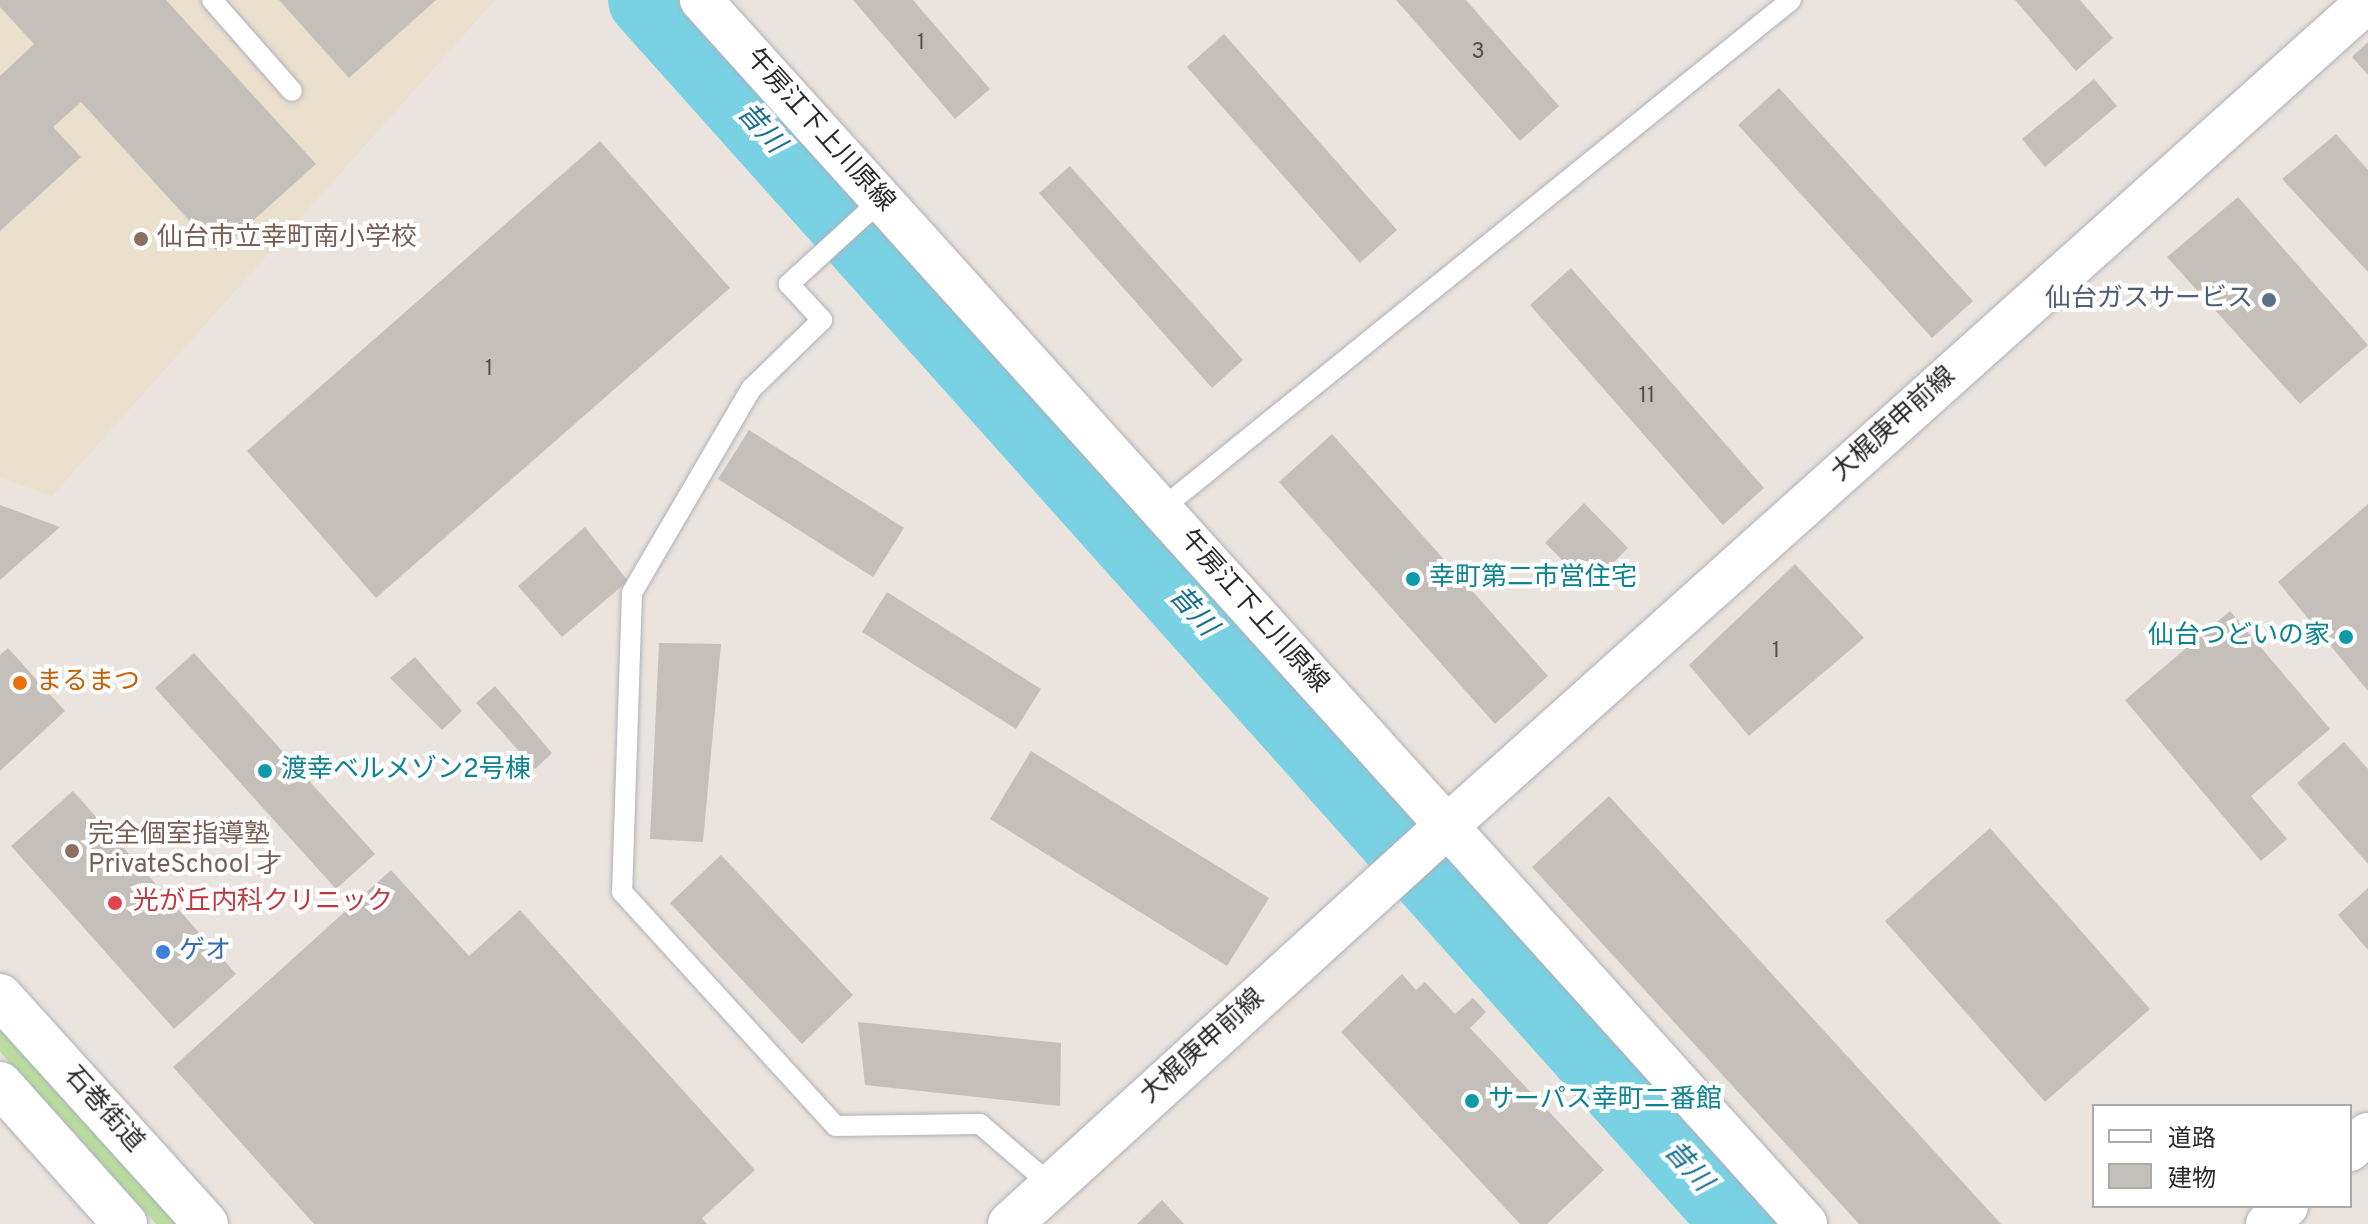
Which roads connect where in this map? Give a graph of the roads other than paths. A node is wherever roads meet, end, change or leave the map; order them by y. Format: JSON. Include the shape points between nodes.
{"nodes":[{"id":1,"x":212,"y":0,"type":"edge"},
{"id":2,"x":701,"y":0,"type":"edge"},
{"id":3,"x":1791,"y":0,"type":"edge"},
{"id":4,"x":2368,"y":1,"type":"edge"},
{"id":5,"x":292,"y":91,"type":"dead end"},
{"id":6,"x":872,"y":209,"type":"junction"},
{"id":7,"x":1160,"y":510,"type":"junction"},
{"id":8,"x":1421,"y":849,"type":"junction"},
{"id":9,"x":0,"y":996,"type":"edge"},
{"id":10,"x":0,"y":1084,"type":"edge"},
{"id":11,"x":2368,"y":1134,"type":"edge"},
{"id":12,"x":2352,"y":1148,"type":"edge"},
{"id":13,"x":1052,"y":1186,"type":"junction"},
{"id":14,"x":2285,"y":1208,"type":"edge"},
{"id":15,"x":125,"y":1224,"type":"edge"},
{"id":16,"x":206,"y":1224,"type":"edge"},
{"id":17,"x":1010,"y":1224,"type":"edge"},
{"id":18,"x":1806,"y":1224,"type":"edge"},
{"id":19,"x":2267,"y":1224,"type":"edge"}],
"edges":[{"from":1,"to":5,"type":"lane"},
{"from":2,"to":6,"type":"street","name":"午房江下上川原線"},
{"from":3,"to":7,"type":"lane"},
{"from":4,"to":8,"type":"street","name":"大梶庚申前線"},
{"from":6,"to":7,"type":"street","name":"午房江下上川原線"},
{"from":6,"to":13,"type":"lane","via":[[789,284],[822,320],[751,389],[632,593],[622,892],[836,1126],[980,1124]]},
{"from":7,"to":8,"type":"street","name":"午房江下上川原線"},
{"from":8,"to":13,"type":"street","name":"大梶庚申前線"},
{"from":8,"to":18,"type":"street","name":"午房江下上川原線"},
{"from":9,"to":16,"type":"street","name":"石巻街道"},
{"from":10,"to":15,"type":"street"},
{"from":11,"to":12,"type":"street"},
{"from":13,"to":17,"type":"street","name":"大梶庚申前線"},
{"from":14,"to":19,"type":"street"}]}
